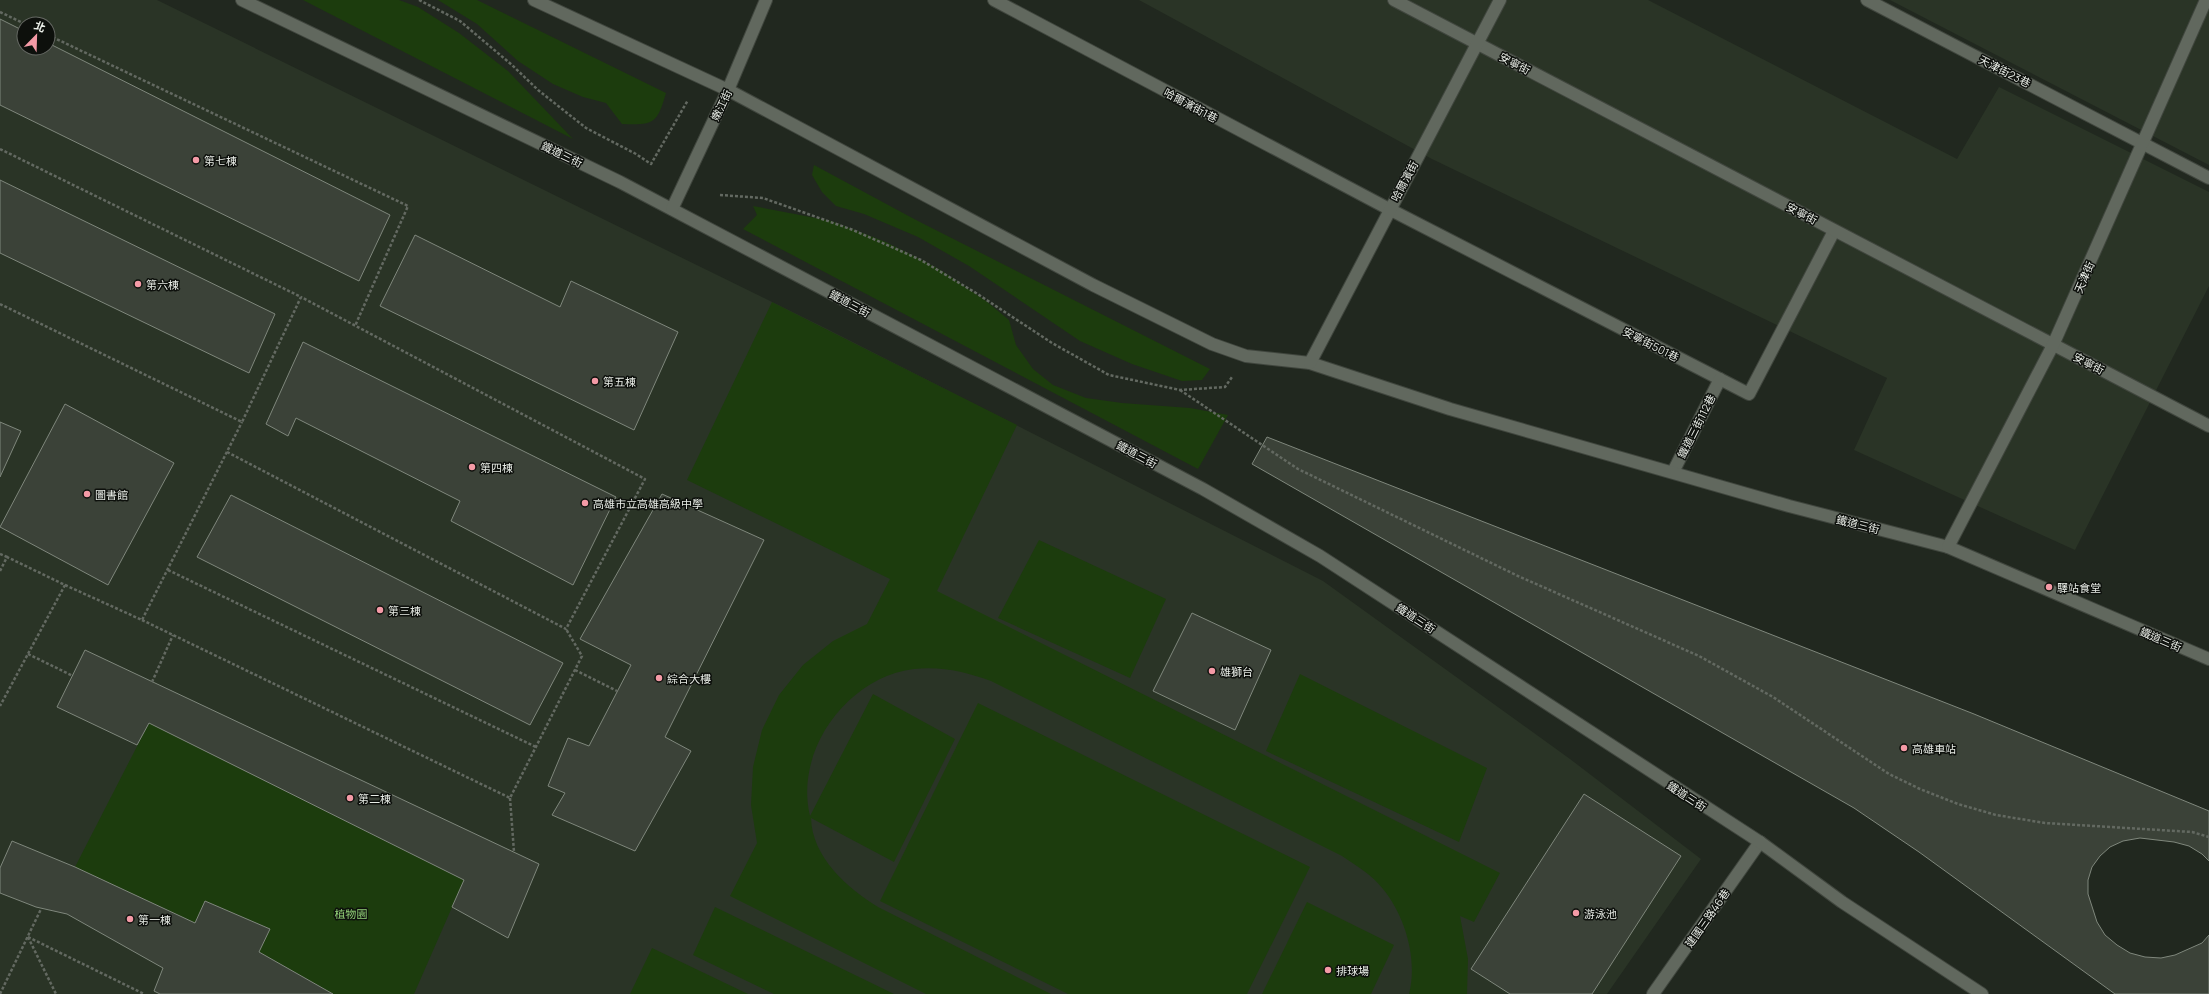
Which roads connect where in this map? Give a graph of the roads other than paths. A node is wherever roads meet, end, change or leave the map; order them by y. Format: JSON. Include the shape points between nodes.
{"nodes":[{"id":1,"x":242,"y":0,"type":"edge"},
{"id":2,"x":534,"y":0,"type":"edge"},
{"id":3,"x":766,"y":0,"type":"edge"},
{"id":4,"x":994,"y":0,"type":"edge"},
{"id":5,"x":1394,"y":0,"type":"edge"},
{"id":6,"x":1500,"y":0,"type":"edge"},
{"id":7,"x":1867,"y":0,"type":"edge"},
{"id":8,"x":2206,"y":0,"type":"edge"},
{"id":9,"x":1478,"y":44,"type":"junction"},
{"id":10,"x":728,"y":90,"type":"junction"},
{"id":11,"x":2144,"y":142,"type":"junction"},
{"id":12,"x":2209,"y":178,"type":"edge"},
{"id":13,"x":672,"y":209,"type":"junction"},
{"id":14,"x":1389,"y":209,"type":"junction"},
{"id":15,"x":1834,"y":230,"type":"junction"},
{"id":16,"x":2053,"y":345,"type":"junction"},
{"id":17,"x":1310,"y":363,"type":"junction"},
{"id":18,"x":1720,"y":379,"type":"junction"},
{"id":19,"x":2209,"y":426,"type":"edge"},
{"id":20,"x":1673,"y":472,"type":"junction"},
{"id":21,"x":1948,"y":547,"type":"junction"},
{"id":22,"x":2209,"y":659,"type":"edge"},
{"id":23,"x":1760,"y":842,"type":"junction"},
{"id":24,"x":1653,"y":994,"type":"edge"},
{"id":25,"x":1982,"y":994,"type":"edge"}],
"edges":[{"from":1,"to":13,"type":"street","name":"鐵道三街"},
{"from":2,"to":10,"type":"street","name":"鐵道三街"},
{"from":3,"to":10,"type":"street","name":"嫩江街"},
{"from":4,"to":14,"type":"street","name":"哈爾濱街1巷"},
{"from":5,"to":9,"type":"street","name":"安寧街"},
{"from":6,"to":9,"type":"street","name":"哈爾濱街"},
{"from":7,"to":11,"type":"street","name":"天津街23巷"},
{"from":8,"to":11,"type":"street","name":"天津街"},
{"from":9,"to":14,"type":"street","name":"哈爾濱街"},
{"from":9,"to":15,"type":"street","name":"安寧街"},
{"from":10,"to":13,"type":"street","name":"嫩江街"},
{"from":10,"to":17,"type":"street","name":"鐵道三街","via":[[1094,285],[1212,344],[1246,356]]},
{"from":11,"to":12,"type":"street","name":"天津街23巷"},
{"from":11,"to":16,"type":"street","name":"天津街"},
{"from":13,"to":23,"type":"street","name":"鐵道三街","via":[[1203,489],[1320,556]]},
{"from":14,"to":17,"type":"street","name":"哈爾濱街"},
{"from":14,"to":18,"type":"street","name":"安寧街501巷"},
{"from":15,"to":16,"type":"street","name":"安寧街"},
{"from":15,"to":18,"type":"street","name":"安寧街501巷","via":[[1749,394]]},
{"from":16,"to":19,"type":"street","name":"安寧街"},
{"from":16,"to":21,"type":"street","name":"天津街"},
{"from":17,"to":20,"type":"street","name":"鐵道三街","via":[[1450,409]]},
{"from":18,"to":20,"type":"street","name":"鐵道三街112巷"},
{"from":20,"to":21,"type":"street","name":"鐵道三街","via":[[1789,506]]},
{"from":21,"to":22,"type":"street","name":"鐵道三街"},
{"from":23,"to":24,"type":"street","name":"建國三路46巷"},
{"from":23,"to":25,"type":"street","name":"鐵道三街","via":[[1842,902]]}]}
